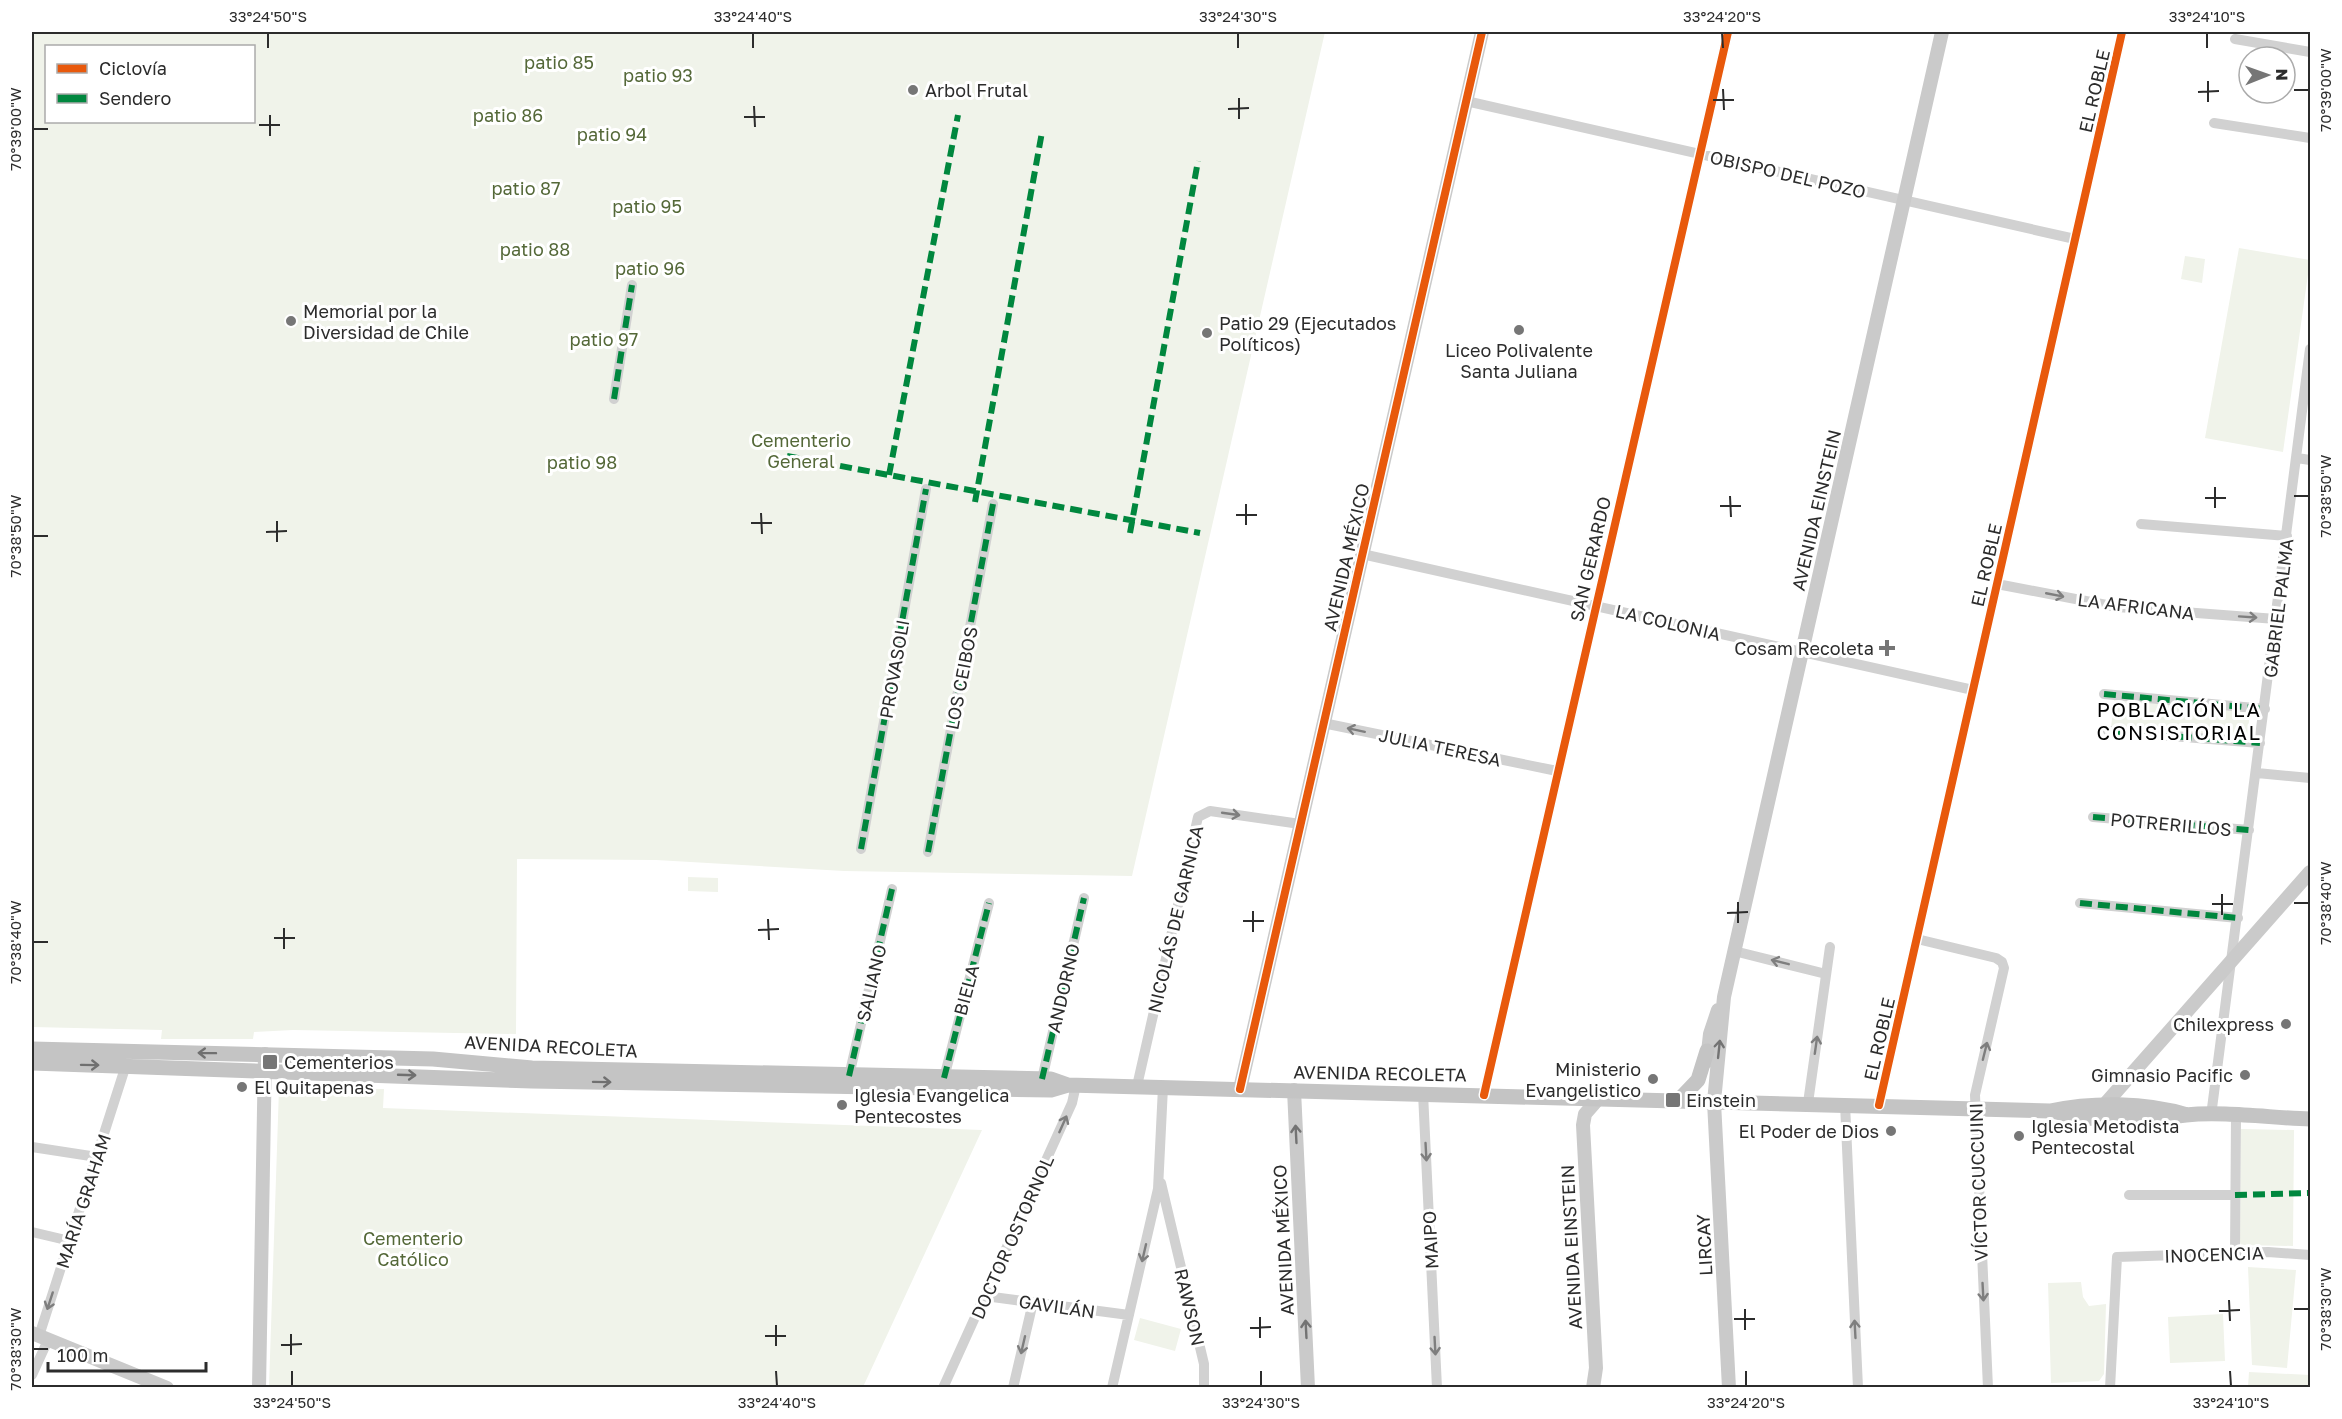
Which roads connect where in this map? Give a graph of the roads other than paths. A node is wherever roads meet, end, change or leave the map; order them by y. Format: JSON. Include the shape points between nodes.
{"nodes":[{"id":1,"x":1482,"y":32,"type":"edge"},
{"id":2,"x":1728,"y":32,"type":"edge"},
{"id":3,"x":1942,"y":32,"type":"edge"},
{"id":4,"x":2122,"y":32,"type":"edge"},
{"id":5,"x":2235,"y":39,"type":"dead end"},
{"id":6,"x":2310,"y":52,"type":"edge"},
{"id":7,"x":1466,"y":101,"type":"junction"},
{"id":8,"x":2214,"y":123,"type":"dead end"},
{"id":9,"x":2310,"y":138,"type":"edge"},
{"id":10,"x":1700,"y":154,"type":"junction"},
{"id":11,"x":1904,"y":200,"type":"junction"},
{"id":12,"x":2075,"y":239,"type":"junction"},
{"id":13,"x":632,"y":285,"type":"dead end"},
{"id":14,"x":2310,"y":349,"type":"edge"},
{"id":15,"x":614,"y":399,"type":"dead end"},
{"id":16,"x":2297,"y":458,"type":"junction"},
{"id":17,"x":2310,"y":460,"type":"edge"},
{"id":18,"x":926,"y":489,"type":"dead end"},
{"id":19,"x":993,"y":504,"type":"dead end"},
{"id":20,"x":2141,"y":524,"type":"dead end"},
{"id":21,"x":2287,"y":536,"type":"junction"},
{"id":22,"x":1362,"y":554,"type":"junction"},
{"id":23,"x":1997,"y":584,"type":"junction"},
{"id":24,"x":1594,"y":606,"type":"junction"},
{"id":25,"x":2276,"y":619,"type":"junction"},
{"id":26,"x":1802,"y":652,"type":"junction"},
{"id":27,"x":1973,"y":690,"type":"junction"},
{"id":28,"x":2104,"y":694,"type":"dead end"},
{"id":29,"x":2265,"y":709,"type":"junction"},
{"id":30,"x":1323,"y":723,"type":"junction"},
{"id":31,"x":2108,"y":731,"type":"dead end"},
{"id":32,"x":2260,"y":743,"type":"junction"},
{"id":33,"x":1557,"y":771,"type":"junction"},
{"id":34,"x":2257,"y":773,"type":"junction"},
{"id":35,"x":2310,"y":778,"type":"edge"},
{"id":36,"x":2093,"y":817,"type":"dead end"},
{"id":37,"x":1299,"y":824,"type":"junction"},
{"id":38,"x":2249,"y":830,"type":"junction"},
{"id":39,"x":861,"y":849,"type":"dead end"},
{"id":40,"x":928,"y":852,"type":"dead end"},
{"id":41,"x":2310,"y":872,"type":"edge"},
{"id":42,"x":892,"y":889,"type":"dead end"},
{"id":43,"x":1084,"y":898,"type":"dead end"},
{"id":44,"x":989,"y":903,"type":"dead end"},
{"id":45,"x":2080,"y":903,"type":"dead end"},
{"id":46,"x":2238,"y":918,"type":"junction"},
{"id":47,"x":1917,"y":939,"type":"junction"},
{"id":48,"x":1830,"y":947,"type":"dead end"},
{"id":49,"x":1734,"y":951,"type":"junction"},
{"id":50,"x":2233,"y":958,"type":"junction"},
{"id":51,"x":1826,"y":974,"type":"junction"},
{"id":52,"x":1724,"y":997,"type":"junction"},
{"id":53,"x":32,"y":1049,"type":"edge"},
{"id":54,"x":1707,"y":1052,"type":"junction"},
{"id":55,"x":266,"y":1054,"type":"junction"},
{"id":56,"x":32,"y":1063,"type":"edge"},
{"id":57,"x":126,"y":1065,"type":"junction"},
{"id":58,"x":265,"y":1071,"type":"junction"},
{"id":59,"x":849,"y":1076,"type":"junction"},
{"id":60,"x":944,"y":1078,"type":"junction"},
{"id":61,"x":1042,"y":1079,"type":"junction"},
{"id":62,"x":1072,"y":1085,"type":"junction"},
{"id":63,"x":1137,"y":1086,"type":"junction"},
{"id":64,"x":1163,"y":1087,"type":"junction"},
{"id":65,"x":1240,"y":1089,"type":"junction"},
{"id":66,"x":1294,"y":1090,"type":"junction"},
{"id":67,"x":1423,"y":1093,"type":"junction"},
{"id":68,"x":1484,"y":1095,"type":"junction"},
{"id":69,"x":1566,"y":1097,"type":"junction"},
{"id":70,"x":1599,"y":1098,"type":"junction"},
{"id":71,"x":1678,"y":1101,"type":"junction"},
{"id":72,"x":1714,"y":1101,"type":"junction"},
{"id":73,"x":1808,"y":1103,"type":"junction"},
{"id":74,"x":1845,"y":1104,"type":"junction"},
{"id":75,"x":1879,"y":1105,"type":"junction"},
{"id":76,"x":2104,"y":1106,"type":"junction"},
{"id":77,"x":1974,"y":1108,"type":"junction"},
{"id":78,"x":2050,"y":1111,"type":"junction"},
{"id":79,"x":2187,"y":1115,"type":"junction"},
{"id":80,"x":2211,"y":1116,"type":"junction"},
{"id":81,"x":2236,"y":1117,"type":"junction"},
{"id":82,"x":2091,"y":1119,"type":"junction"},
{"id":83,"x":2310,"y":1119,"type":"edge"},
{"id":84,"x":1583,"y":1125,"type":"junction"},
{"id":85,"x":32,"y":1147,"type":"edge"},
{"id":86,"x":97,"y":1157,"type":"junction"},
{"id":87,"x":1159,"y":1175,"type":"junction"},
{"id":88,"x":2129,"y":1195,"type":"dead end"},
{"id":89,"x":2235,"y":1195,"type":"junction"},
{"id":90,"x":1150,"y":1226,"type":"junction"},
{"id":91,"x":1171,"y":1227,"type":"junction"},
{"id":92,"x":32,"y":1232,"type":"edge"},
{"id":93,"x":70,"y":1241,"type":"junction"},
{"id":94,"x":2235,"y":1254,"type":"junction"},
{"id":95,"x":2310,"y":1255,"type":"edge"},
{"id":96,"x":985,"y":1296,"type":"junction"},
{"id":97,"x":1033,"y":1302,"type":"junction"},
{"id":98,"x":1129,"y":1316,"type":"junction"},
{"id":99,"x":40,"y":1336,"type":"edge"},
{"id":100,"x":1596,"y":1368,"type":"junction"},
{"id":101,"x":32,"y":1375,"type":"edge"},
{"id":102,"x":166,"y":1388,"type":"edge"},
{"id":103,"x":259,"y":1388,"type":"edge"},
{"id":104,"x":943,"y":1388,"type":"edge"},
{"id":105,"x":1013,"y":1388,"type":"edge"},
{"id":106,"x":1112,"y":1388,"type":"edge"},
{"id":107,"x":1204,"y":1388,"type":"edge"},
{"id":108,"x":1308,"y":1388,"type":"edge"},
{"id":109,"x":1437,"y":1388,"type":"edge"},
{"id":110,"x":1593,"y":1388,"type":"edge"},
{"id":111,"x":1602,"y":1388,"type":"edge"},
{"id":112,"x":1729,"y":1388,"type":"edge"},
{"id":113,"x":1858,"y":1388,"type":"edge"},
{"id":114,"x":1988,"y":1388,"type":"edge"},
{"id":115,"x":2110,"y":1388,"type":"edge"}],
"edges":[{"from":1,"to":7,"type":"main road","name":"AVENIDA MÉXICO"},
{"from":2,"to":10,"type":"street","name":"SAN GERARDO"},
{"from":3,"to":11,"type":"main road","name":"AVENIDA EINSTEIN"},
{"from":4,"to":12,"type":"street","name":"EL ROBLE"},
{"from":5,"to":6,"type":"street"},
{"from":7,"to":10,"type":"street","name":"OBISPO DEL POZO"},
{"from":7,"to":22,"type":"main road","name":"AVENIDA MÉXICO"},
{"from":8,"to":9,"type":"street"},
{"from":10,"to":11,"type":"street","name":"OBISPO DEL POZO"},
{"from":10,"to":24,"type":"street","name":"SAN GERARDO"},
{"from":11,"to":12,"type":"street","name":"OBISPO DEL POZO"},
{"from":11,"to":26,"type":"main road","name":"AVENIDA EINSTEIN"},
{"from":12,"to":23,"type":"street","name":"EL ROBLE"},
{"from":13,"to":15,"type":"street"},
{"from":14,"to":16,"type":"street","name":"GABRIEL PALMA"},
{"from":16,"to":17,"type":"street"},
{"from":16,"to":21,"type":"street","name":"GABRIEL PALMA"},
{"from":18,"to":39,"type":"street","name":"PROVASOLI"},
{"from":19,"to":40,"type":"street","name":"LOS CEIBOS"},
{"from":20,"to":21,"type":"street"},
{"from":21,"to":25,"type":"street","name":"GABRIEL PALMA"},
{"from":22,"to":24,"type":"street","name":"LA COLONIA"},
{"from":22,"to":30,"type":"main road","name":"AVENIDA MÉXICO"},
{"from":23,"to":25,"type":"street","name":"LA AFRICANA","one_way":true,"via":[[2117,607]]},
{"from":23,"to":27,"type":"street","name":"EL ROBLE"},
{"from":24,"to":26,"type":"street","name":"LA COLONIA"},
{"from":24,"to":33,"type":"street","name":"SAN GERARDO"},
{"from":25,"to":29,"type":"street","name":"GABRIEL PALMA"},
{"from":26,"to":27,"type":"street","name":"LA COLONIA"},
{"from":26,"to":49,"type":"main road","name":"AVENIDA EINSTEIN"},
{"from":27,"to":47,"type":"street","name":"EL ROBLE"},
{"from":28,"to":29,"type":"street"},
{"from":29,"to":32,"type":"street","name":"GABRIEL PALMA"},
{"from":33,"to":30,"type":"street","name":"JULIA TERESA","one_way":true},
{"from":30,"to":37,"type":"main road","name":"AVENIDA MÉXICO"},
{"from":31,"to":32,"type":"street"},
{"from":32,"to":34,"type":"street","name":"GABRIEL PALMA"},
{"from":33,"to":68,"type":"street","name":"SAN GERARDO"},
{"from":34,"to":35,"type":"street"},
{"from":34,"to":38,"type":"street","name":"GABRIEL PALMA"},
{"from":36,"to":38,"type":"street","name":"POTRERILLOS"},
{"from":63,"to":37,"type":"street","name":"NICOLÁS DE GARNICA","one_way":true,"via":[[1198,817],[1210,812]]},
{"from":37,"to":65,"type":"main road","name":"AVENIDA MÉXICO"},
{"from":38,"to":46,"type":"street","name":"GABRIEL PALMA"},
{"from":41,"to":50,"type":"main road"},
{"from":42,"to":59,"type":"street","name":"SALIANO"},
{"from":43,"to":61,"type":"street","name":"ANDORNO"},
{"from":44,"to":60,"type":"street","name":"BIELA"},
{"from":45,"to":46,"type":"street"},
{"from":46,"to":50,"type":"street","name":"GABRIEL PALMA"},
{"from":47,"to":75,"type":"street","name":"EL ROBLE"},
{"from":77,"to":47,"type":"street","name":"VÍCTOR CUCCUINI","one_way":true,"via":[[2004,965],[1996,958]]},
{"from":48,"to":51,"type":"street"},
{"from":51,"to":49,"type":"street","one_way":true},
{"from":49,"to":52,"type":"main road","name":"AVENIDA EINSTEIN"},
{"from":50,"to":76,"type":"main road"},
{"from":50,"to":80,"type":"street","name":"GABRIEL PALMA"},
{"from":73,"to":51,"type":"street","one_way":true},
{"from":52,"to":54,"type":"main road","name":"AVENIDA EINSTEIN"},
{"from":72,"to":52,"type":"main road","name":"AVENIDA EINSTEIN","one_way":true},
{"from":55,"to":53,"type":"main road","name":"AVENIDA RECOLETA","one_way":true},
{"from":54,"to":71,"type":"main road","via":[[1698,1080]]},
{"from":54,"to":72,"type":"main road","name":"AVENIDA EINSTEIN"},
{"from":55,"to":58,"type":"main road"},
{"from":55,"to":59,"type":"main road","name":"AVENIDA RECOLETA","via":[[450,1060],[532,1068]]},
{"from":56,"to":57,"type":"main road","name":"AVENIDA RECOLETA","one_way":true},
{"from":57,"to":58,"type":"main road","name":"AVENIDA RECOLETA"},
{"from":57,"to":86,"type":"street","name":"MARÍA GRAHAM"},
{"from":58,"to":62,"type":"main road","name":"AVENIDA RECOLETA","one_way":true,"via":[[942,1089],[1051,1090]]},
{"from":58,"to":103,"type":"main road"},
{"from":59,"to":60,"type":"main road","name":"AVENIDA RECOLETA"},
{"from":60,"to":61,"type":"main road","name":"AVENIDA RECOLETA"},
{"from":61,"to":62,"type":"main road","name":"AVENIDA RECOLETA"},
{"from":62,"to":63,"type":"main road","name":"AVENIDA RECOLETA"},
{"from":96,"to":62,"type":"street","name":"DOCTOR OSTORNOL","one_way":true,"via":[[1072,1103]]},
{"from":63,"to":64,"type":"main road","name":"AVENIDA RECOLETA"},
{"from":64,"to":65,"type":"main road","name":"AVENIDA RECOLETA"},
{"from":64,"to":87,"type":"street"},
{"from":65,"to":66,"type":"main road","name":"AVENIDA RECOLETA"},
{"from":66,"to":67,"type":"main road","name":"AVENIDA RECOLETA"},
{"from":108,"to":66,"type":"main road","name":"AVENIDA MÉXICO","one_way":true},
{"from":67,"to":68,"type":"main road","name":"AVENIDA RECOLETA"},
{"from":67,"to":109,"type":"street","name":"MAIPO","one_way":true},
{"from":68,"to":69,"type":"main road","name":"AVENIDA RECOLETA"},
{"from":69,"to":70,"type":"main road","name":"AVENIDA RECOLETA"},
{"from":69,"to":84,"type":"main road","name":"AVENIDA EINSTEIN"},
{"from":70,"to":71,"type":"main road","name":"AVENIDA RECOLETA"},
{"from":70,"to":84,"type":"main road","via":[[1585,1114]]},
{"from":71,"to":72,"type":"main road","name":"AVENIDA RECOLETA"},
{"from":72,"to":73,"type":"main road","name":"AVENIDA RECOLETA"},
{"from":72,"to":112,"type":"main road","name":"LIRCAY"},
{"from":73,"to":74,"type":"main road","name":"AVENIDA RECOLETA"},
{"from":74,"to":75,"type":"main road","name":"AVENIDA RECOLETA"},
{"from":113,"to":74,"type":"street","one_way":true},
{"from":75,"to":77,"type":"main road","name":"AVENIDA RECOLETA"},
{"from":76,"to":78,"type":"main road","name":"AVENIDA RECOLETA"},
{"from":76,"to":79,"type":"main road","name":"AVENIDA RECOLETA","via":[[2165,1108]]},
{"from":76,"to":82,"type":"main road"},
{"from":77,"to":78,"type":"main road","name":"AVENIDA RECOLETA"},
{"from":77,"to":114,"type":"street","name":"VÍCTOR CUCCUINI","one_way":true},
{"from":78,"to":82,"type":"main road","name":"AVENIDA RECOLETA"},
{"from":79,"to":80,"type":"main road","name":"AVENIDA RECOLETA"},
{"from":79,"to":82,"type":"main road","name":"AVENIDA RECOLETA","via":[[2165,1120]]},
{"from":80,"to":81,"type":"main road","name":"AVENIDA RECOLETA"},
{"from":81,"to":83,"type":"main road","name":"AVENIDA RECOLETA"},
{"from":81,"to":89,"type":"street"},
{"from":84,"to":100,"type":"main road","name":"AVENIDA EINSTEIN"},
{"from":85,"to":86,"type":"street"},
{"from":86,"to":93,"type":"street","name":"MARÍA GRAHAM"},
{"from":87,"to":90,"type":"street"},
{"from":87,"to":91,"type":"street","name":"RAWSON"},
{"from":88,"to":89,"type":"street"},
{"from":89,"to":94,"type":"street"},
{"from":90,"to":91,"type":"street"},
{"from":90,"to":98,"type":"street","one_way":true},
{"from":91,"to":107,"type":"street","name":"RAWSON","via":[[1204,1364]]},
{"from":92,"to":93,"type":"street"},
{"from":93,"to":99,"type":"street","name":"MARÍA GRAHAM","one_way":true},
{"from":94,"to":95,"type":"street","name":"INOCENCIA"},
{"from":94,"to":115,"type":"street","name":"INOCENCIA","via":[[2117,1257]]},
{"from":96,"to":97,"type":"street","name":"GAVILÁN"},
{"from":96,"to":104,"type":"street","name":"DOCTOR OSTORNOL"},
{"from":97,"to":98,"type":"street","name":"GAVILÁN"},
{"from":97,"to":105,"type":"street","one_way":true},
{"from":98,"to":106,"type":"street"},
{"from":99,"to":101,"type":"street","name":"MARÍA GRAHAM"},
{"from":99,"to":102,"type":"main road"},
{"from":100,"to":110,"type":"main road","name":"AVENIDA EINSTEIN"},
{"from":100,"to":111,"type":"main road","name":"AVENIDA EINSTEIN"}]}
